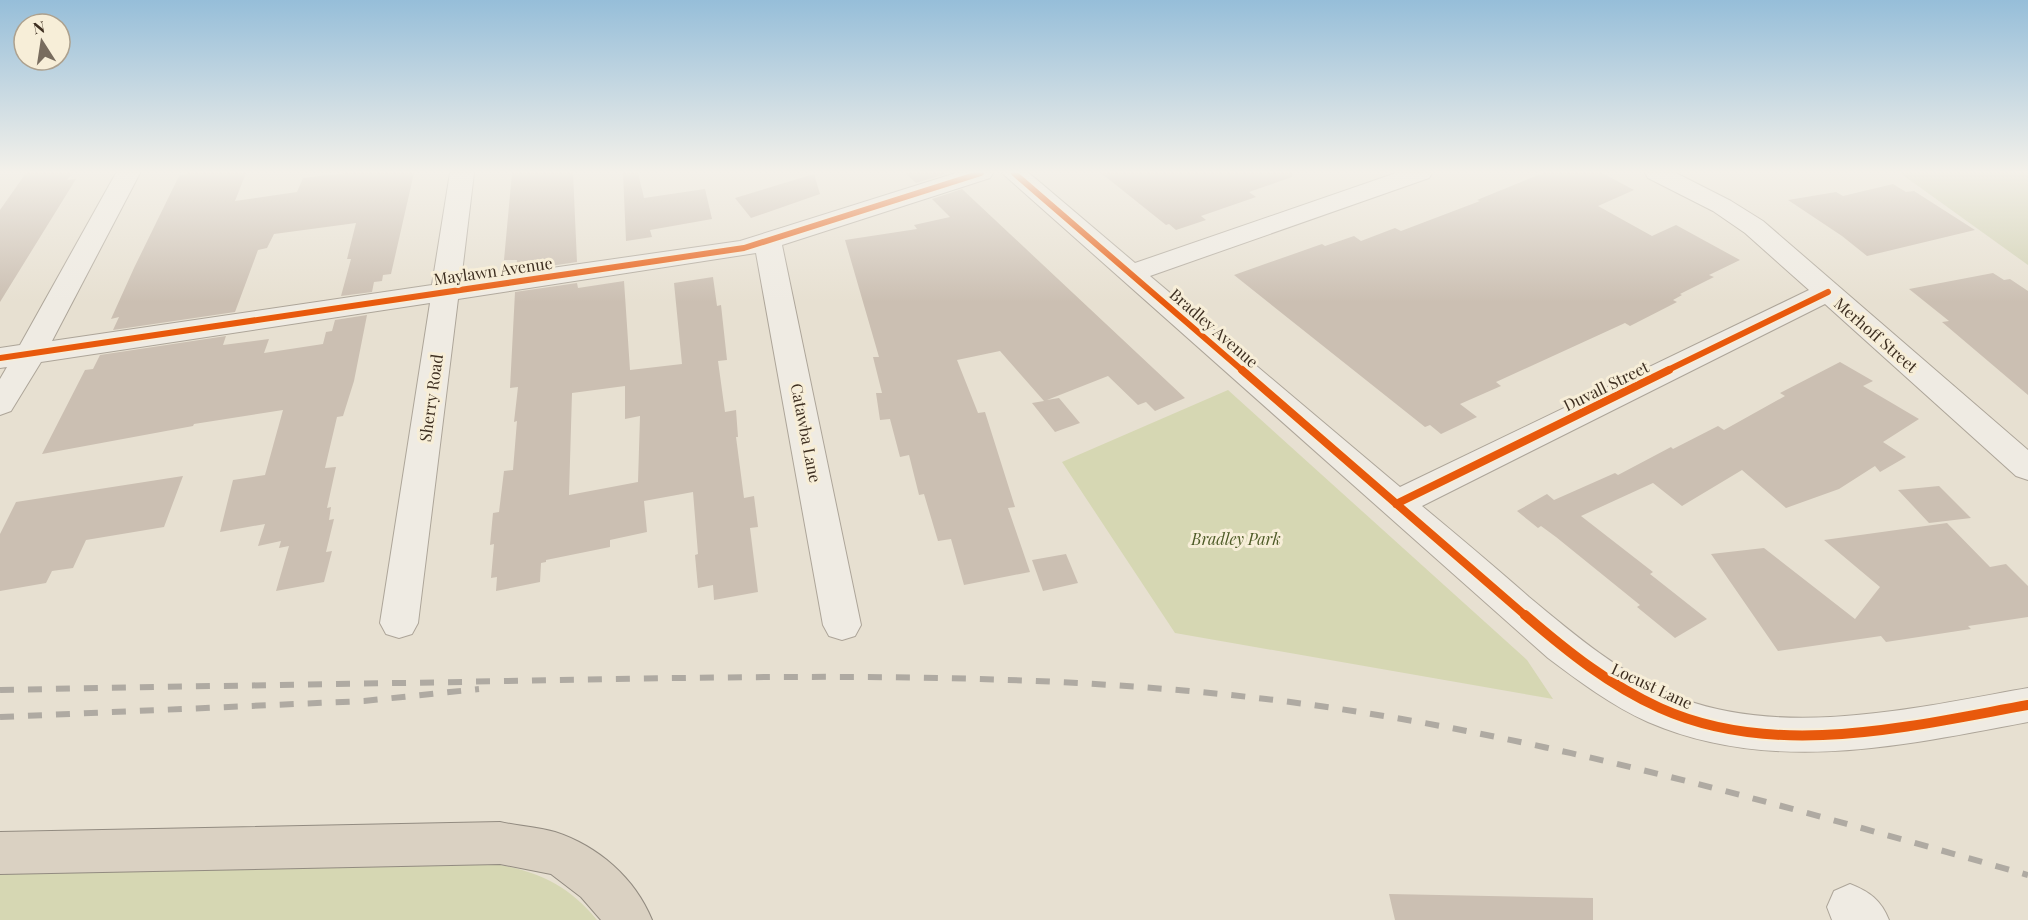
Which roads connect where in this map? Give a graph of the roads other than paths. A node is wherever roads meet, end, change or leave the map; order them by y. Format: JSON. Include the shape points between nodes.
{"nodes":[{"id":1,"x":105,"y":216,"type":"edge"},
{"id":2,"x":456,"y":216,"type":"edge"},
{"id":3,"x":848,"y":216,"type":"edge"},
{"id":4,"x":1064,"y":216,"type":"edge"},
{"id":5,"x":1296,"y":216,"type":"edge"},
{"id":6,"x":1737,"y":216,"type":"edge"},
{"id":7,"x":768,"y":242,"type":"junction"},
{"id":8,"x":1131,"y":273,"type":"junction"},
{"id":9,"x":446,"y":292,"type":"junction"},
{"id":10,"x":1828,"y":292,"type":"junction"},
{"id":11,"x":30,"y":354,"type":"junction"},
{"id":12,"x":0,"y":358,"type":"edge"},
{"id":13,"x":0,"y":404,"type":"edge"},
{"id":14,"x":2028,"y":468,"type":"edge"},
{"id":15,"x":1396,"y":504,"type":"junction"},
{"id":16,"x":399,"y":623,"type":"dead end"},
{"id":17,"x":843,"y":625,"type":"dead end"},
{"id":18,"x":2028,"y":705,"type":"edge"},
{"id":19,"x":0,"y":854,"type":"edge"},
{"id":20,"x":629,"y":920,"type":"edge"}],
"edges":[{"from":1,"to":11,"type":"street"},
{"from":2,"to":9,"type":"street","name":"Sherry Road"},
{"from":3,"to":7,"type":"street","name":"Maylawn Avenue"},
{"from":4,"to":8,"type":"street","name":"Bradley Avenue"},
{"from":5,"to":8,"type":"street"},
{"from":6,"to":10,"type":"street","name":"Merhoff Street"},
{"from":7,"to":9,"type":"street","name":"Maylawn Avenue"},
{"from":7,"to":17,"type":"street","name":"Catawba Lane"},
{"from":8,"to":15,"type":"street","name":"Bradley Avenue"},
{"from":9,"to":11,"type":"street","name":"Maylawn Avenue"},
{"from":9,"to":16,"type":"street","name":"Sherry Road"},
{"from":10,"to":14,"type":"street","name":"Merhoff Street"},
{"from":10,"to":15,"type":"street","name":"Duvall Street"},
{"from":11,"to":12,"type":"street","name":"Maylawn Avenue"},
{"from":11,"to":13,"type":"street"},
{"from":15,"to":18,"type":"street","name":"Locust Lane","via":[[1601,676],[1648,702],[1696,721],[1750,732],[1816,736]]},
{"from":19,"to":20,"type":"highway","via":[[500,843],[557,855],[592,876]]}]}
